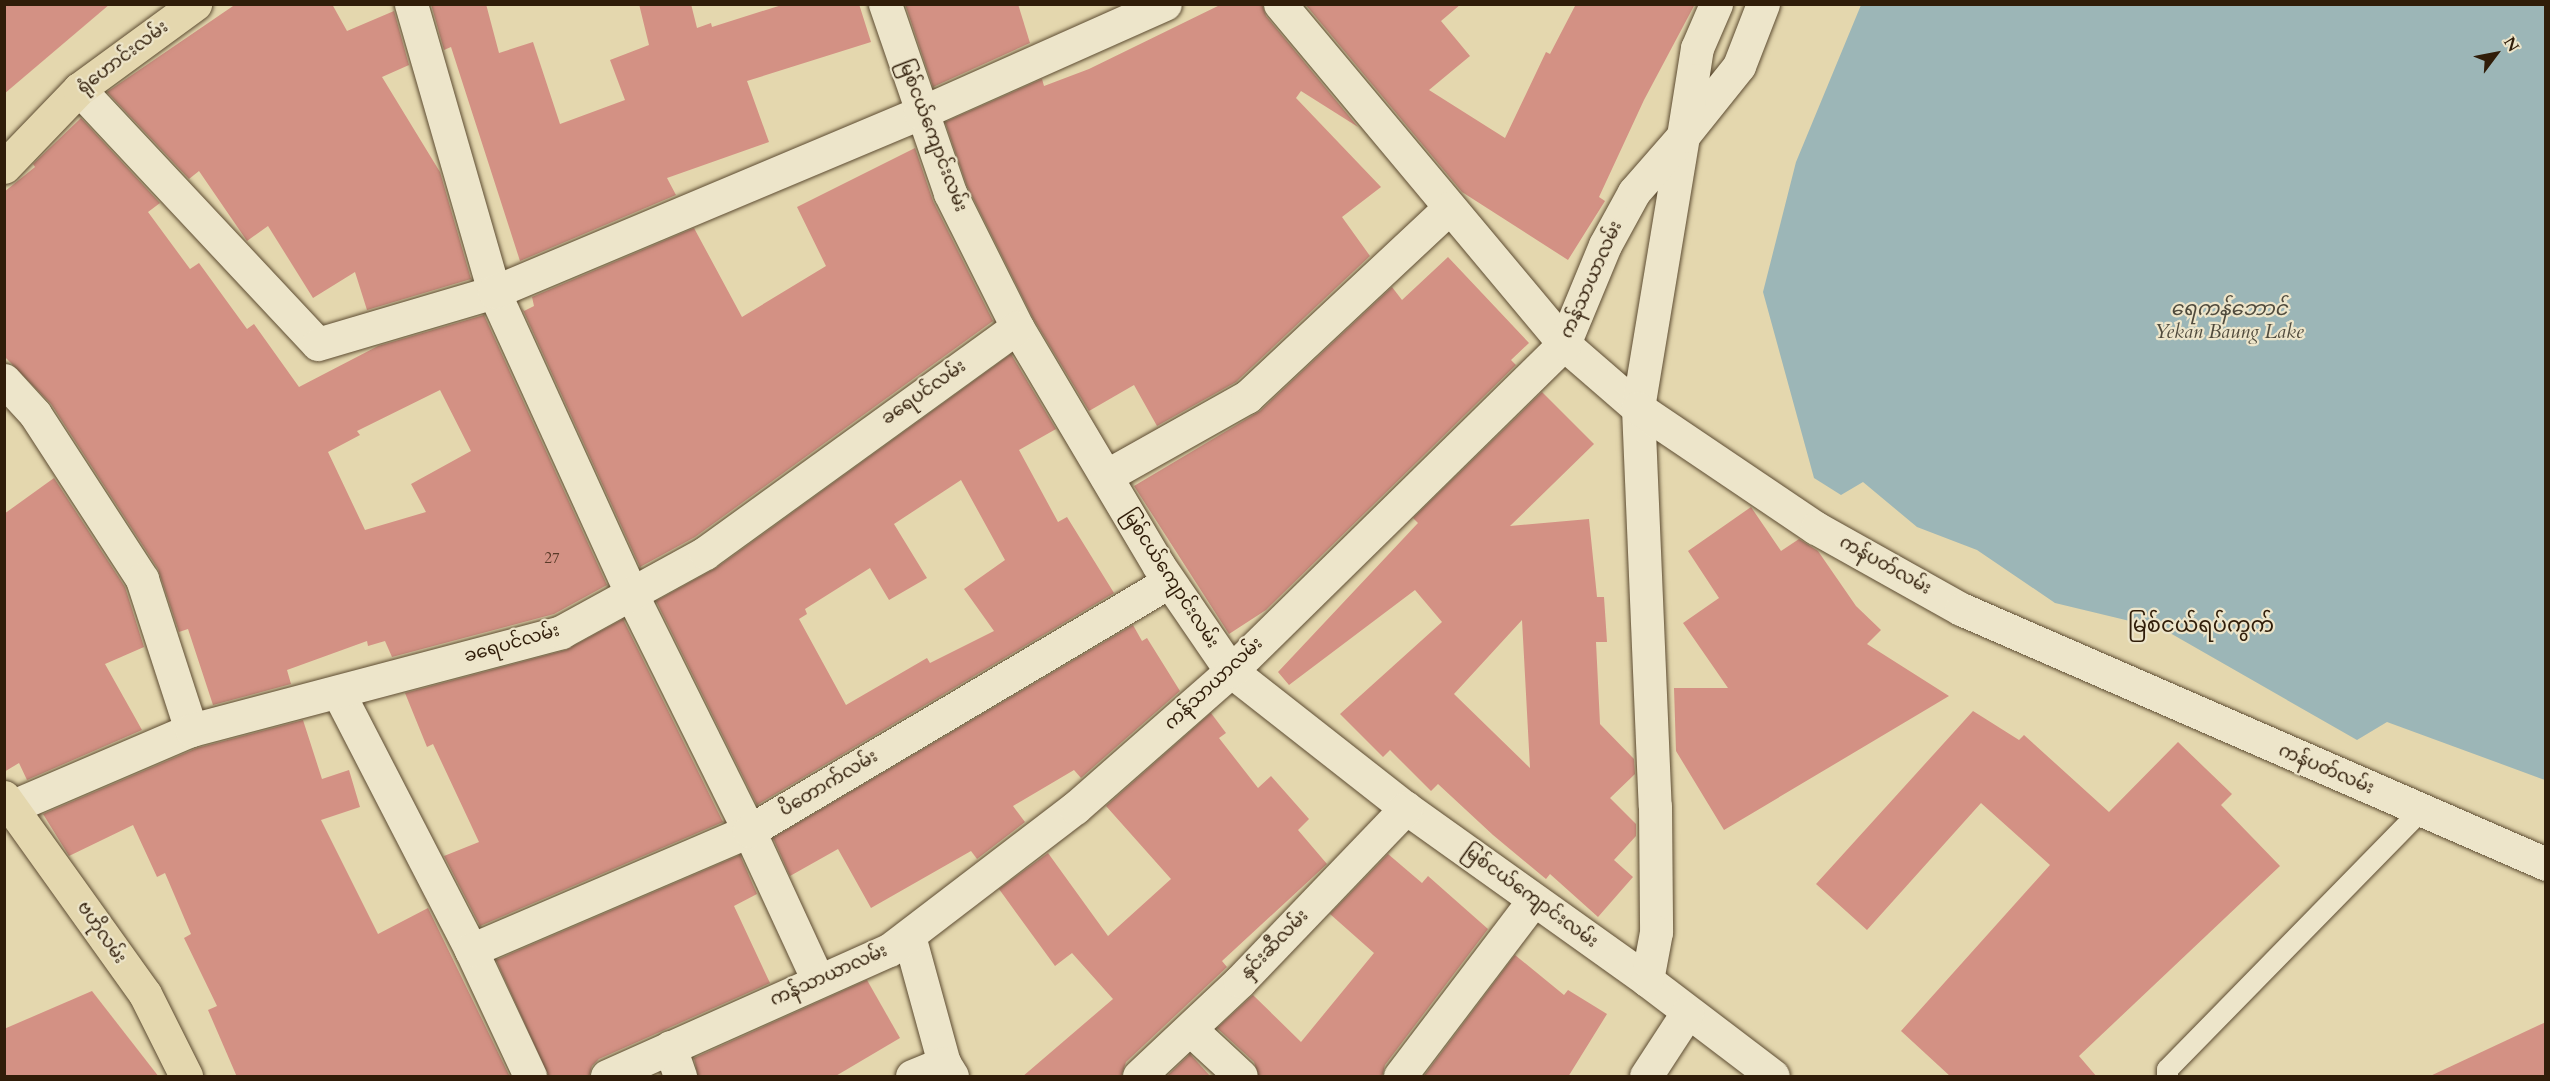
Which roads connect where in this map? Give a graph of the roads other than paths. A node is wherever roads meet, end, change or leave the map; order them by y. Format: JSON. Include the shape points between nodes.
{"nodes":[{"id":1,"x":195,"y":4,"type":"edge"},
{"id":2,"x":411,"y":4,"type":"edge"},
{"id":3,"x":885,"y":4,"type":"edge"},
{"id":4,"x":1165,"y":4,"type":"edge"},
{"id":5,"x":1280,"y":4,"type":"edge"},
{"id":6,"x":1716,"y":4,"type":"edge"},
{"id":7,"x":1763,"y":4,"type":"edge"},
{"id":8,"x":79,"y":88,"type":"junction"},
{"id":9,"x":920,"y":113,"type":"junction"},
{"id":10,"x":1683,"y":136,"type":"junction"},
{"id":11,"x":4,"y":167,"type":"edge"},
{"id":12,"x":1449,"y":208,"type":"junction"},
{"id":13,"x":494,"y":292,"type":"junction"},
{"id":14,"x":1017,"y":327,"type":"junction"},
{"id":15,"x":1564,"y":344,"type":"junction"},
{"id":16,"x":4,"y":380,"type":"edge"},
{"id":17,"x":1638,"y":408,"type":"junction"},
{"id":18,"x":1106,"y":476,"type":"junction"},
{"id":19,"x":1169,"y":582,"type":"junction"},
{"id":20,"x":632,"y":595,"type":"junction"},
{"id":21,"x":1231,"y":671,"type":"junction"},
{"id":22,"x":338,"y":692,"type":"junction"},
{"id":23,"x":191,"y":730,"type":"junction"},
{"id":24,"x":8,"y":802,"type":"edge"},
{"id":25,"x":1406,"y":808,"type":"junction"},
{"id":26,"x":2420,"y":811,"type":"junction"},
{"id":27,"x":749,"y":831,"type":"junction"},
{"id":28,"x":2546,"y":864,"type":"edge"},
{"id":29,"x":1533,"y":901,"type":"junction"},
{"id":30,"x":909,"y":936,"type":"junction"},
{"id":31,"x":471,"y":950,"type":"junction"},
{"id":32,"x":1647,"y":980,"type":"junction"},
{"id":33,"x":818,"y":981,"type":"junction"},
{"id":34,"x":1687,"y":1013,"type":"junction"},
{"id":35,"x":1190,"y":1029,"type":"junction"},
{"id":36,"x":675,"y":1062,"type":"edge"},
{"id":37,"x":948,"y":1070,"type":"edge"},
{"id":38,"x":186,"y":1077,"type":"edge"},
{"id":39,"x":530,"y":1077,"type":"edge"},
{"id":40,"x":607,"y":1077,"type":"edge"},
{"id":41,"x":912,"y":1077,"type":"edge"},
{"id":42,"x":1139,"y":1077,"type":"edge"},
{"id":43,"x":1241,"y":1077,"type":"edge"},
{"id":44,"x":1400,"y":1077,"type":"edge"},
{"id":45,"x":1646,"y":1077,"type":"edge"},
{"id":46,"x":1773,"y":1077,"type":"edge"},
{"id":47,"x":2168,"y":1077,"type":"edge"}],
"edges":[{"from":1,"to":8,"type":"main road","name":"ရုံဟောင်းလမ်း"},
{"from":2,"to":13,"type":"street"},
{"from":3,"to":9,"type":"street","name":"မြစ်ငယ်ကျောင်းလမ်း"},
{"from":4,"to":9,"type":"street"},
{"from":5,"to":12,"type":"street","name":"ကန်ပတ်လမ်း"},
{"from":6,"to":10,"type":"street","via":[[1697,48]]},
{"from":7,"to":10,"type":"street","via":[[1739,66]]},
{"from":8,"to":11,"type":"main road","name":"ရုံဟောင်းလမ်း"},
{"from":8,"to":13,"type":"street","via":[[318,344]]},
{"from":9,"to":13,"type":"street"},
{"from":9,"to":14,"type":"street","name":"မြစ်ငယ်ကျောင်းလမ်း","via":[[950,193]]},
{"from":10,"to":15,"type":"street","name":"ကန်သာယာလမ်း","via":[[1634,192],[1605,245]]},
{"from":10,"to":17,"type":"street"},
{"from":12,"to":15,"type":"street","name":"ကန်ပတ်လမ်း"},
{"from":12,"to":18,"type":"street","via":[[1247,397]]},
{"from":13,"to":20,"type":"street"},
{"from":14,"to":18,"type":"street","name":"မြစ်ငယ်ကျောင်းလမ်း"},
{"from":14,"to":20,"type":"street","name":"ခရေပင်လမ်း","via":[[705,553]]},
{"from":15,"to":17,"type":"street","name":"ကန်ပတ်လမ်း"},
{"from":15,"to":21,"type":"street","name":"ကန်သာယာလမ်း"},
{"from":16,"to":23,"type":"street","via":[[35,414],[142,579]]},
{"from":17,"to":26,"type":"street","name":"ကန်ပတ်လမ်း","via":[[1816,528],[1961,609]]},
{"from":17,"to":32,"type":"street","via":[[1655,806],[1656,932]]},
{"from":18,"to":19,"type":"street","name":"မြစ်ငယ်ကျောင်းလမ်း"},
{"from":19,"to":21,"type":"street","name":"မြစ်ငယ်ကျောင်းလမ်း"},
{"from":19,"to":27,"type":"street","name":"ပိတောက်လမ်း"},
{"from":20,"to":22,"type":"street","name":"ခရေပင်လမ်း","via":[[561,632]]},
{"from":20,"to":27,"type":"street"},
{"from":21,"to":25,"type":"street","name":"မြစ်ငယ်ကျောင်းလမ်း"},
{"from":21,"to":30,"type":"street","name":"ကန်သာယာလမ်း","via":[[1076,808]]},
{"from":22,"to":23,"type":"street","name":"ခရေပင်လမ်း"},
{"from":22,"to":31,"type":"street"},
{"from":23,"to":24,"type":"street","name":"ခရေပင်လမ်း"},
{"from":24,"to":38,"type":"main road","name":"ဗဟိုလမ်း","via":[[145,994]]},
{"from":25,"to":29,"type":"street","name":"မြစ်ငယ်ကျောင်းလမ်း"},
{"from":25,"to":35,"type":"street","name":"နှင်းဆီလမ်း"},
{"from":26,"to":28,"type":"street","name":"ကန်ပတ်လမ်း"},
{"from":26,"to":47,"type":"lane","via":[[2167,1069]]},
{"from":27,"to":31,"type":"street","name":"ပိတောက်လမ်း"},
{"from":27,"to":33,"type":"street"},
{"from":29,"to":32,"type":"street","name":"မြစ်ငယ်ကျောင်းလမ်း"},
{"from":29,"to":44,"type":"street"},
{"from":30,"to":33,"type":"street","name":"ကန်သာယာလမ်း","via":[[889,950]]},
{"from":30,"to":37,"type":"street"},
{"from":31,"to":39,"type":"street"},
{"from":32,"to":34,"type":"street","name":"မြစ်ငယ်ကျောင်းလမ်း"},
{"from":33,"to":36,"type":"street","name":"ကန်သာယာလမ်း"},
{"from":34,"to":45,"type":"street"},
{"from":34,"to":46,"type":"street","name":"မြစ်ငယ်ကျောင်းလမ်း"},
{"from":35,"to":42,"type":"street","name":"နှင်းဆီလမ်း"},
{"from":35,"to":43,"type":"street"},
{"from":36,"to":40,"type":"street","name":"ကန်သာယာလမ်း"},
{"from":37,"to":41,"type":"street"}]}
